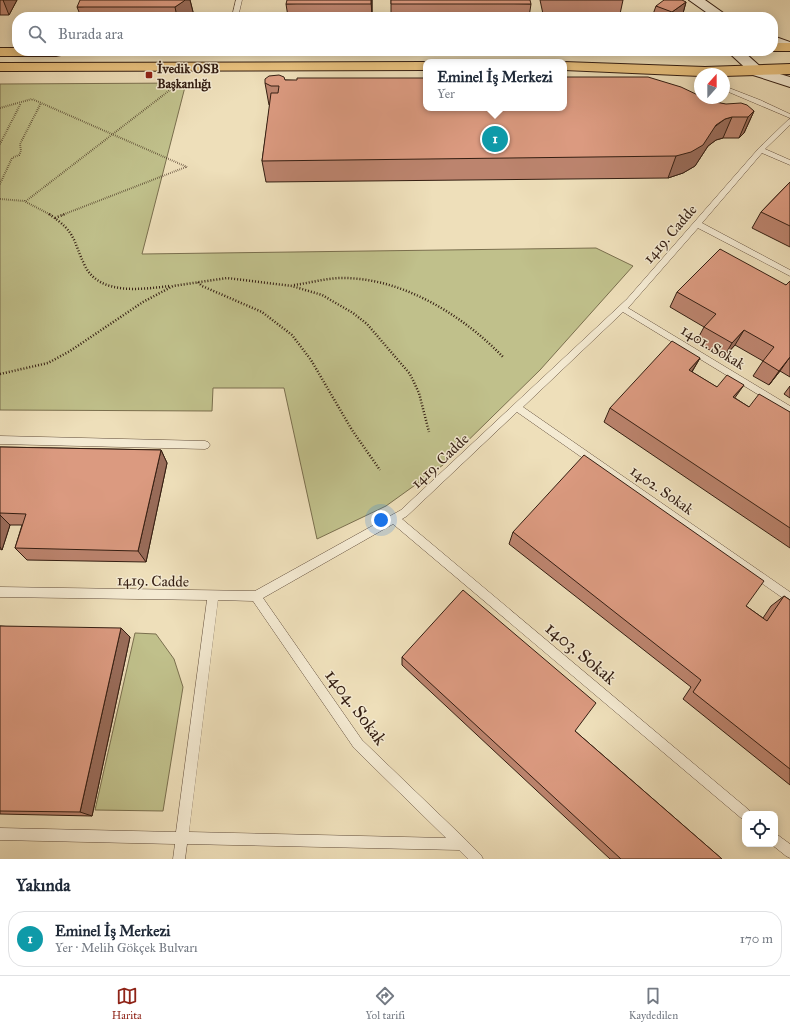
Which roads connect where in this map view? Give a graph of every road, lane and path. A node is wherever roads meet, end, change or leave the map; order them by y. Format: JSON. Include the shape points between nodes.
{"nodes":[{"id":1,"x":239,"y":0,"type":"edge"},
{"id":2,"x":696,"y":0,"type":"edge"},
{"id":3,"x":236,"y":12,"type":"edge"},
{"id":4,"x":714,"y":12,"type":"edge"},
{"id":5,"x":778,"y":42,"type":"edge"},
{"id":6,"x":778,"y":47,"type":"edge"},
{"id":7,"x":790,"y":47,"type":"edge"},
{"id":8,"x":0,"y":52,"type":"edge"},
{"id":9,"x":12,"y":52,"type":"edge"},
{"id":10,"x":740,"y":56,"type":"edge"},
{"id":11,"x":423,"y":66,"type":"edge"},
{"id":12,"x":567,"y":66,"type":"edge"},
{"id":13,"x":0,"y":67,"type":"edge"},
{"id":14,"x":790,"y":69,"type":"edge"},
{"id":15,"x":758,"y":72,"type":"junction"},
{"id":16,"x":790,"y":82,"type":"edge"},
{"id":17,"x":179,"y":83,"type":"dead end"},
{"id":18,"x":730,"y":90,"type":"edge"},
{"id":19,"x":21,"y":103,"type":"junction"},
{"id":20,"x":40,"y":103,"type":"junction"},
{"id":21,"x":0,"y":108,"type":"edge"},
{"id":22,"x":790,"y":116,"type":"edge"},
{"id":23,"x":790,"y":121,"type":"edge"},
{"id":24,"x":112,"y":135,"type":"junction"},
{"id":25,"x":0,"y":144,"type":"edge"},
{"id":26,"x":761,"y":150,"type":"junction"},
{"id":27,"x":790,"y":164,"type":"edge"},
{"id":28,"x":0,"y":184,"type":"edge"},
{"id":29,"x":0,"y":199,"type":"edge"},
{"id":30,"x":26,"y":201,"type":"junction"},
{"id":31,"x":55,"y":218,"type":"junction"},
{"id":32,"x":697,"y":224,"type":"junction"},
{"id":33,"x":790,"y":273,"type":"edge"},
{"id":34,"x":198,"y":282,"type":"junction"},
{"id":35,"x":173,"y":286,"type":"junction"},
{"id":36,"x":292,"y":286,"type":"junction"},
{"id":37,"x":622,"y":308,"type":"junction"},
{"id":38,"x":504,"y":358,"type":"dead end"},
{"id":39,"x":0,"y":374,"type":"edge"},
{"id":40,"x":517,"y":407,"type":"junction"},
{"id":41,"x":790,"y":410,"type":"edge"},
{"id":42,"x":429,"y":432,"type":"dead end"},
{"id":43,"x":0,"y":440,"type":"edge"},
{"id":44,"x":206,"y":444,"type":"dead end"},
{"id":45,"x":380,"y":470,"type":"dead end"},
{"id":46,"x":394,"y":519,"type":"junction"},
{"id":47,"x":0,"y":592,"type":"edge"},
{"id":48,"x":213,"y":596,"type":"junction"},
{"id":49,"x":256,"y":596,"type":"junction"},
{"id":50,"x":790,"y":598,"type":"edge"},
{"id":51,"x":742,"y":811,"type":"edge"},
{"id":52,"x":0,"y":834,"type":"edge"},
{"id":53,"x":181,"y":840,"type":"junction"},
{"id":54,"x":778,"y":842,"type":"edge"},
{"id":55,"x":462,"y":844,"type":"junction"},
{"id":56,"x":790,"y":852,"type":"edge"},
{"id":57,"x":178,"y":859,"type":"edge"},
{"id":58,"x":477,"y":859,"type":"edge"}],
"edges":[{"from":1,"to":3,"type":"lane"},
{"from":2,"to":4,"type":"main road"},
{"from":5,"to":7,"type":"main road"},
{"from":6,"to":7,"type":"main road"},
{"from":8,"to":9,"type":"main road"},
{"from":10,"to":15,"type":"main road"},
{"from":11,"to":13,"type":"main road"},
{"from":12,"to":15,"type":"main road"},
{"from":14,"to":15,"type":"main road"},
{"from":15,"to":16,"type":"main road"},
{"from":17,"to":24,"type":"path"},
{"from":18,"to":22,"type":"lane"},
{"from":19,"to":20,"type":"path","via":[[32,100]]},
{"from":19,"to":21,"type":"path"},
{"from":19,"to":25,"type":"path"},
{"from":20,"to":24,"type":"path"},
{"from":20,"to":28,"type":"path","via":[[20,144],[21,151],[12,158]]},
{"from":23,"to":26,"type":"lane","name":"1419. Cadde"},
{"from":24,"to":30,"type":"path"},
{"from":24,"to":31,"type":"path","via":[[187,167]]},
{"from":26,"to":27,"type":"lane"},
{"from":26,"to":32,"type":"lane","name":"1419. Cadde"},
{"from":29,"to":30,"type":"path"},
{"from":30,"to":31,"type":"path"},
{"from":31,"to":35,"type":"path","via":[[74,237],[86,268],[95,279],[114,287],[135,290]]},
{"from":32,"to":33,"type":"lane"},
{"from":32,"to":37,"type":"lane","name":"1419. Cadde"},
{"from":34,"to":35,"type":"path"},
{"from":34,"to":36,"type":"path","via":[[227,278]]},
{"from":34,"to":45,"type":"path","via":[[262,311],[292,335],[314,363],[336,404]]},
{"from":35,"to":39,"type":"path","via":[[143,302],[48,363]]},
{"from":36,"to":38,"type":"path","via":[[342,278],[375,282],[450,313],[487,341]]},
{"from":36,"to":42,"type":"path","via":[[322,295],[367,324],[410,374],[419,393]]},
{"from":37,"to":40,"type":"lane","name":"1419. Cadde"},
{"from":37,"to":41,"type":"lane","name":"1401. Sokak"},
{"from":40,"to":46,"type":"lane","name":"1419. Cadde","via":[[404,514]]},
{"from":40,"to":50,"type":"lane","name":"1402. Sokak"},
{"from":43,"to":44,"type":"lane"},
{"from":46,"to":49,"type":"lane","name":"1419. Cadde"},
{"from":46,"to":51,"type":"lane","name":"1403. Sokak"},
{"from":47,"to":48,"type":"lane","name":"1419. Cadde"},
{"from":48,"to":49,"type":"lane","name":"1419. Cadde"},
{"from":48,"to":53,"type":"lane"},
{"from":49,"to":55,"type":"lane","name":"1404. Sokak","via":[[358,744]]},
{"from":52,"to":53,"type":"lane"},
{"from":53,"to":55,"type":"lane"},
{"from":53,"to":57,"type":"lane"},
{"from":54,"to":56,"type":"lane"},
{"from":55,"to":58,"type":"lane","name":"1404. Sokak"}]}
